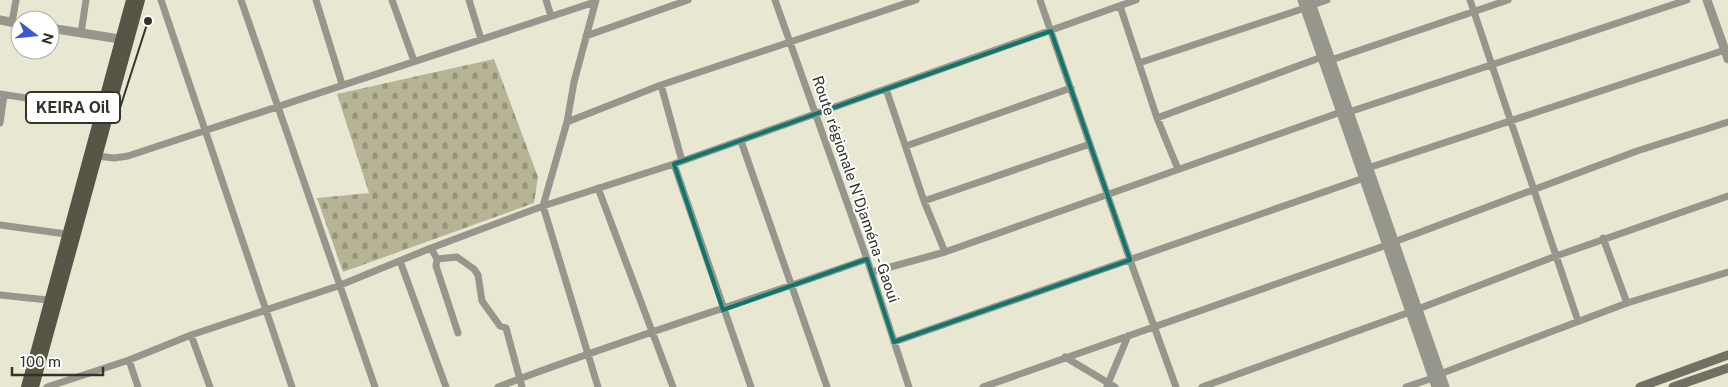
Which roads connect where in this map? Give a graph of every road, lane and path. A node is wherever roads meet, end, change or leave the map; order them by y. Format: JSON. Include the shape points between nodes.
{"nodes":[{"id":1,"x":86,"y":0,"type":"edge"},
{"id":2,"x":131,"y":0,"type":"edge"},
{"id":3,"x":140,"y":0,"type":"edge"},
{"id":4,"x":160,"y":0,"type":"edge"},
{"id":5,"x":240,"y":0,"type":"edge"},
{"id":6,"x":316,"y":0,"type":"edge"},
{"id":7,"x":392,"y":0,"type":"edge"},
{"id":8,"x":469,"y":0,"type":"edge"},
{"id":9,"x":546,"y":0,"type":"edge"},
{"id":10,"x":688,"y":0,"type":"edge"},
{"id":11,"x":775,"y":0,"type":"edge"},
{"id":12,"x":916,"y":0,"type":"edge"},
{"id":13,"x":1040,"y":0,"type":"edge"},
{"id":14,"x":1136,"y":0,"type":"edge"},
{"id":15,"x":1327,"y":0,"type":"edge"},
{"id":16,"x":1470,"y":0,"type":"edge"},
{"id":17,"x":1508,"y":0,"type":"edge"},
{"id":18,"x":1687,"y":0,"type":"edge"},
{"id":19,"x":1707,"y":0,"type":"edge"},
{"id":20,"x":1712,"y":0,"type":"edge"},
{"id":21,"x":596,"y":1,"type":"edge"},
{"id":22,"x":1307,"y":3,"type":"edge"},
{"id":23,"x":1120,"y":6,"type":"junction"},
{"id":24,"x":1474,"y":11,"type":"junction"},
{"id":25,"x":551,"y":16,"type":"junction"},
{"id":26,"x":60,"y":30,"type":"edge"},
{"id":27,"x":1051,"y":30,"type":"junction"},
{"id":28,"x":81,"y":33,"type":"junction"},
{"id":29,"x":586,"y":36,"type":"junction"},
{"id":30,"x":481,"y":39,"type":"junction"},
{"id":31,"x":125,"y":40,"type":"junction"},
{"id":32,"x":790,"y":41,"type":"junction"},
{"id":33,"x":1727,"y":51,"type":"edge"},
{"id":34,"x":1326,"y":59,"type":"junction"},
{"id":35,"x":414,"y":61,"type":"junction"},
{"id":36,"x":1139,"y":63,"type":"junction"},
{"id":37,"x":1492,"y":64,"type":"junction"},
{"id":38,"x":342,"y":84,"type":"junction"},
{"id":39,"x":661,"y":85,"type":"junction"},
{"id":40,"x":1071,"y":88,"type":"junction"},
{"id":41,"x":886,"y":89,"type":"junction"},
{"id":42,"x":2,"y":95,"type":"edge"},
{"id":43,"x":277,"y":106,"type":"junction"},
{"id":44,"x":106,"y":110,"type":"junction"},
{"id":45,"x":1345,"y":112,"type":"junction"},
{"id":46,"x":816,"y":113,"type":"junction"},
{"id":47,"x":1157,"y":118,"type":"junction"},
{"id":48,"x":1511,"y":120,"type":"junction"},
{"id":49,"x":567,"y":122,"type":"junction"},
{"id":50,"x":1728,"y":122,"type":"edge"},
{"id":51,"x":0,"y":123,"type":"edge"},
{"id":52,"x":205,"y":129,"type":"junction"},
{"id":53,"x":740,"y":141,"type":"junction"},
{"id":54,"x":1090,"y":144,"type":"junction"},
{"id":55,"x":906,"y":146,"type":"junction"},
{"id":56,"x":97,"y":156,"type":"junction"},
{"id":57,"x":682,"y":161,"type":"junction"},
{"id":58,"x":674,"y":164,"type":"junction"},
{"id":59,"x":1368,"y":168,"type":"junction"},
{"id":60,"x":1178,"y":169,"type":"junction"},
{"id":61,"x":1364,"y":178,"type":"junction"},
{"id":62,"x":598,"y":188,"type":"junction"},
{"id":63,"x":1534,"y":190,"type":"junction"},
{"id":64,"x":1107,"y":195,"type":"junction"},
{"id":65,"x":1728,"y":196,"type":"edge"},
{"id":66,"x":924,"y":200,"type":"junction"},
{"id":67,"x":543,"y":206,"type":"junction"},
{"id":68,"x":0,"y":225,"type":"edge"},
{"id":69,"x":66,"y":234,"type":"junction"},
{"id":70,"x":1604,"y":238,"type":"junction"},
{"id":71,"x":1391,"y":244,"type":"junction"},
{"id":72,"x":431,"y":248,"type":"junction"},
{"id":73,"x":945,"y":252,"type":"junction"},
{"id":74,"x":1556,"y":256,"type":"junction"},
{"id":75,"x":867,"y":258,"type":"junction"},
{"id":76,"x":437,"y":259,"type":"junction"},
{"id":77,"x":1130,"y":260,"type":"junction"},
{"id":78,"x":400,"y":261,"type":"junction"},
{"id":79,"x":872,"y":272,"type":"junction"},
{"id":80,"x":1728,"y":272,"type":"edge"},
{"id":81,"x":793,"y":285,"type":"junction"},
{"id":82,"x":338,"y":286,"type":"junction"},
{"id":83,"x":0,"y":295,"type":"edge"},
{"id":84,"x":48,"y":300,"type":"junction"},
{"id":85,"x":1628,"y":303,"type":"junction"},
{"id":86,"x":267,"y":310,"type":"junction"},
{"id":87,"x":723,"y":310,"type":"junction"},
{"id":88,"x":1414,"y":311,"type":"junction"},
{"id":89,"x":1578,"y":321,"type":"junction"},
{"id":90,"x":1155,"y":328,"type":"junction"},
{"id":91,"x":653,"y":330,"type":"junction"},
{"id":92,"x":458,"y":333,"type":"dead end"},
{"id":93,"x":191,"y":335,"type":"junction"},
{"id":94,"x":1128,"y":336,"type":"junction"},
{"id":95,"x":894,"y":342,"type":"junction"},
{"id":96,"x":1728,"y":355,"type":"edge"},
{"id":97,"x":587,"y":356,"type":"junction"},
{"id":98,"x":1065,"y":357,"type":"junction"},
{"id":99,"x":129,"y":360,"type":"junction"},
{"id":100,"x":1728,"y":368,"type":"edge"},
{"id":101,"x":1436,"y":376,"type":"junction"},
{"id":102,"x":519,"y":379,"type":"junction"},
{"id":103,"x":62,"y":385,"type":"edge"},
{"id":104,"x":1110,"y":386,"type":"edge"},
{"id":105,"x":26,"y":387,"type":"edge"},
{"id":106,"x":34,"y":387,"type":"edge"},
{"id":107,"x":47,"y":387,"type":"edge"},
{"id":108,"x":138,"y":387,"type":"edge"},
{"id":109,"x":210,"y":387,"type":"edge"},
{"id":110,"x":292,"y":387,"type":"edge"},
{"id":111,"x":375,"y":387,"type":"edge"},
{"id":112,"x":446,"y":387,"type":"edge"},
{"id":113,"x":498,"y":387,"type":"edge"},
{"id":114,"x":522,"y":387,"type":"edge"},
{"id":115,"x":598,"y":387,"type":"edge"},
{"id":116,"x":673,"y":387,"type":"edge"},
{"id":117,"x":751,"y":387,"type":"edge"},
{"id":118,"x":827,"y":387,"type":"edge"},
{"id":119,"x":909,"y":387,"type":"edge"},
{"id":120,"x":983,"y":387,"type":"edge"},
{"id":121,"x":1176,"y":387,"type":"edge"},
{"id":122,"x":1202,"y":387,"type":"edge"},
{"id":123,"x":1406,"y":387,"type":"edge"},
{"id":124,"x":1436,"y":387,"type":"edge"},
{"id":125,"x":1445,"y":387,"type":"edge"},
{"id":126,"x":1640,"y":387,"type":"edge"},
{"id":127,"x":1673,"y":387,"type":"edge"}],
"edges":[{"from":1,"to":28,"type":"street"},
{"from":2,"to":31,"type":"main road"},
{"from":3,"to":31,"type":"main road"},
{"from":4,"to":52,"type":"street"},
{"from":5,"to":43,"type":"street"},
{"from":6,"to":38,"type":"street"},
{"from":7,"to":35,"type":"street"},
{"from":8,"to":30,"type":"street"},
{"from":9,"to":25,"type":"street"},
{"from":10,"to":29,"type":"street"},
{"from":11,"to":32,"type":"street","name":"Route régionale N'Djaména - Gaoui"},
{"from":12,"to":32,"type":"street"},
{"from":13,"to":27,"type":"street"},
{"from":14,"to":23,"type":"street"},
{"from":15,"to":22,"type":"street"},
{"from":16,"to":24,"type":"street"},
{"from":17,"to":24,"type":"street"},
{"from":18,"to":37,"type":"street"},
{"from":19,"to":33,"type":"street"},
{"from":20,"to":33,"type":"street"},
{"from":21,"to":25,"type":"street"},
{"from":21,"to":29,"type":"street"},
{"from":22,"to":34,"type":"street"},
{"from":22,"to":36,"type":"street"},
{"from":23,"to":27,"type":"street"},
{"from":23,"to":36,"type":"street"},
{"from":24,"to":34,"type":"street"},
{"from":24,"to":37,"type":"street"},
{"from":25,"to":30,"type":"street"},
{"from":26,"to":28,"type":"street"},
{"from":27,"to":40,"type":"street"},
{"from":27,"to":41,"type":"street"},
{"from":28,"to":31,"type":"street"},
{"from":29,"to":49,"type":"street"},
{"from":30,"to":35,"type":"street"},
{"from":31,"to":44,"type":"main road"},
{"from":32,"to":39,"type":"street"},
{"from":32,"to":46,"type":"street","name":"Route régionale N'Djaména - Gaoui"},
{"from":33,"to":48,"type":"street"},
{"from":34,"to":45,"type":"street"},
{"from":34,"to":47,"type":"street"},
{"from":35,"to":38,"type":"street"},
{"from":36,"to":47,"type":"street"},
{"from":37,"to":45,"type":"street"},
{"from":37,"to":48,"type":"street"},
{"from":38,"to":43,"type":"street"},
{"from":39,"to":49,"type":"street"},
{"from":39,"to":57,"type":"street"},
{"from":40,"to":54,"type":"street"},
{"from":40,"to":55,"type":"street"},
{"from":41,"to":46,"type":"street"},
{"from":41,"to":55,"type":"street"},
{"from":42,"to":44,"type":"street"},
{"from":42,"to":51,"type":"street"},
{"from":43,"to":52,"type":"street"},
{"from":43,"to":82,"type":"street"},
{"from":44,"to":56,"type":"main road"},
{"from":44,"to":69,"type":"main road"},
{"from":45,"to":59,"type":"street"},
{"from":45,"to":60,"type":"street"},
{"from":45,"to":61,"type":"street"},
{"from":46,"to":53,"type":"street"},
{"from":46,"to":75,"type":"street","name":"Route régionale N'Djaména - Gaoui"},
{"from":47,"to":60,"type":"street"},
{"from":48,"to":59,"type":"street"},
{"from":48,"to":63,"type":"street"},
{"from":49,"to":67,"type":"street"},
{"from":50,"to":63,"type":"street","via":[[1637,151]]},
{"from":52,"to":56,"type":"street","via":[[121,158]]},
{"from":52,"to":86,"type":"street"},
{"from":53,"to":57,"type":"street"},
{"from":53,"to":81,"type":"street"},
{"from":54,"to":64,"type":"street"},
{"from":54,"to":66,"type":"street"},
{"from":55,"to":66,"type":"street"},
{"from":56,"to":106,"type":"main road"},
{"from":57,"to":58,"type":"street"},
{"from":58,"to":62,"type":"street"},
{"from":58,"to":87,"type":"street"},
{"from":59,"to":71,"type":"street"},
{"from":60,"to":64,"type":"street"},
{"from":61,"to":71,"type":"street"},
{"from":61,"to":77,"type":"street"},
{"from":62,"to":67,"type":"street"},
{"from":62,"to":91,"type":"street"},
{"from":63,"to":71,"type":"street"},
{"from":63,"to":74,"type":"street"},
{"from":64,"to":73,"type":"street"},
{"from":64,"to":77,"type":"street"},
{"from":65,"to":70,"type":"street"},
{"from":66,"to":73,"type":"street"},
{"from":67,"to":72,"type":"street"},
{"from":67,"to":97,"type":"street"},
{"from":68,"to":69,"type":"street"},
{"from":69,"to":84,"type":"main road"},
{"from":70,"to":74,"type":"street"},
{"from":70,"to":85,"type":"street"},
{"from":71,"to":88,"type":"street"},
{"from":71,"to":90,"type":"street"},
{"from":72,"to":76,"type":"street"},
{"from":72,"to":78,"type":"street"},
{"from":73,"to":79,"type":"street"},
{"from":74,"to":88,"type":"street"},
{"from":74,"to":89,"type":"street"},
{"from":75,"to":79,"type":"street","name":"Route régionale N'Djaména - Gaoui"},
{"from":75,"to":81,"type":"street"},
{"from":76,"to":92,"type":"street","via":[[436,266]]},
{"from":76,"to":102,"type":"street","via":[[457,257],[474,269],[482,301],[500,326],[506,328]]},
{"from":77,"to":90,"type":"street"},
{"from":77,"to":95,"type":"street"},
{"from":78,"to":82,"type":"street"},
{"from":78,"to":112,"type":"street"},
{"from":79,"to":95,"type":"street","name":"Route régionale N'Djaména - Gaoui"},
{"from":80,"to":85,"type":"street"},
{"from":81,"to":87,"type":"street"},
{"from":81,"to":118,"type":"street"},
{"from":82,"to":86,"type":"street"},
{"from":82,"to":111,"type":"street"},
{"from":83,"to":84,"type":"street"},
{"from":84,"to":105,"type":"main road"},
{"from":85,"to":89,"type":"street"},
{"from":86,"to":93,"type":"street"},
{"from":86,"to":110,"type":"street"},
{"from":87,"to":91,"type":"street"},
{"from":87,"to":117,"type":"street"},
{"from":88,"to":101,"type":"street"},
{"from":88,"to":122,"type":"street"},
{"from":89,"to":101,"type":"street"},
{"from":90,"to":94,"type":"street"},
{"from":90,"to":121,"type":"street"},
{"from":91,"to":97,"type":"street"},
{"from":91,"to":116,"type":"street"},
{"from":93,"to":99,"type":"street"},
{"from":93,"to":109,"type":"street"},
{"from":94,"to":98,"type":"street"},
{"from":94,"to":104,"type":"street"},
{"from":95,"to":119,"type":"street","name":"Route régionale N'Djaména - Gaoui"},
{"from":96,"to":126,"type":"main road"},
{"from":97,"to":102,"type":"street"},
{"from":97,"to":115,"type":"street"},
{"from":98,"to":104,"type":"street"},
{"from":98,"to":120,"type":"street"},
{"from":99,"to":103,"type":"street"},
{"from":99,"to":108,"type":"street"},
{"from":100,"to":127,"type":"main road"},
{"from":101,"to":123,"type":"street"},
{"from":101,"to":124,"type":"street"},
{"from":101,"to":125,"type":"street"},
{"from":102,"to":113,"type":"street"},
{"from":102,"to":114,"type":"street"},
{"from":103,"to":107,"type":"street"}]}
